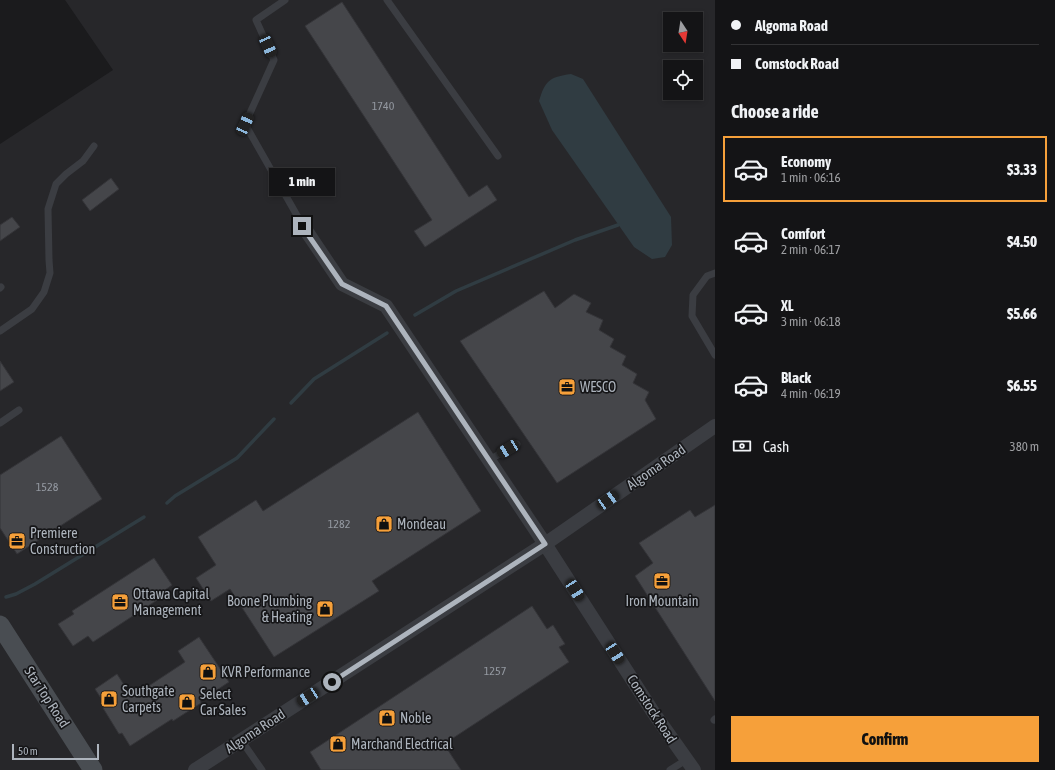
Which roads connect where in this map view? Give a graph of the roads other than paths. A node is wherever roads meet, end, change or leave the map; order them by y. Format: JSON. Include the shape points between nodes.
{"nodes":[{"id":1,"x":284,"y":0,"type":"edge"},
{"id":2,"x":387,"y":0,"type":"edge"},
{"id":3,"x":94,"y":146,"type":"dead end"},
{"id":4,"x":498,"y":156,"type":"dead end"},
{"id":5,"x":302,"y":226,"type":"joint"},
{"id":6,"x":715,"y":273,"type":"edge"},
{"id":7,"x":0,"y":331,"type":"edge"},
{"id":8,"x":715,"y":355,"type":"edge"},
{"id":9,"x":19,"y":410,"type":"dead end"},
{"id":10,"x":0,"y":423,"type":"edge"},
{"id":11,"x":715,"y":426,"type":"edge"},
{"id":12,"x":517,"y":444,"type":"dead end"},
{"id":13,"x":489,"y":460,"type":"junction"},
{"id":14,"x":545,"y":544,"type":"junction"},
{"id":15,"x":0,"y":625,"type":"edge"},
{"id":16,"x":241,"y":740,"type":"junction"},
{"id":17,"x":690,"y":765,"type":"edge"},
{"id":18,"x":93,"y":770,"type":"edge"},
{"id":19,"x":195,"y":770,"type":"edge"},
{"id":20,"x":262,"y":770,"type":"edge"},
{"id":21,"x":670,"y":770,"type":"edge"}],
"edges":[{"from":1,"to":5,"type":"lane","via":[[256,20],[274,60],[245,124]]},
{"from":2,"to":4,"type":"lane"},
{"from":3,"to":7,"type":"lane","via":[[83,161],[56,184],[48,209],[50,273],[44,292],[32,308]]},
{"from":5,"to":13,"type":"street","name":"Comstock Road","via":[[342,284],[386,306]]},
{"from":6,"to":8,"type":"lane","via":[[707,276],[693,295],[692,316]]},
{"from":9,"to":10,"type":"lane"},
{"from":11,"to":14,"type":"street","name":"Algoma Road"},
{"from":12,"to":13,"type":"lane"},
{"from":13,"to":14,"type":"street","name":"Comstock Road"},
{"from":14,"to":16,"type":"street","name":"Algoma Road"},
{"from":14,"to":17,"type":"street","name":"Comstock Road"},
{"from":15,"to":18,"type":"street","name":"Star Top Road"},
{"from":16,"to":19,"type":"street","name":"Algoma Road"},
{"from":16,"to":20,"type":"lane"},
{"from":17,"to":21,"type":"lane"}]}
